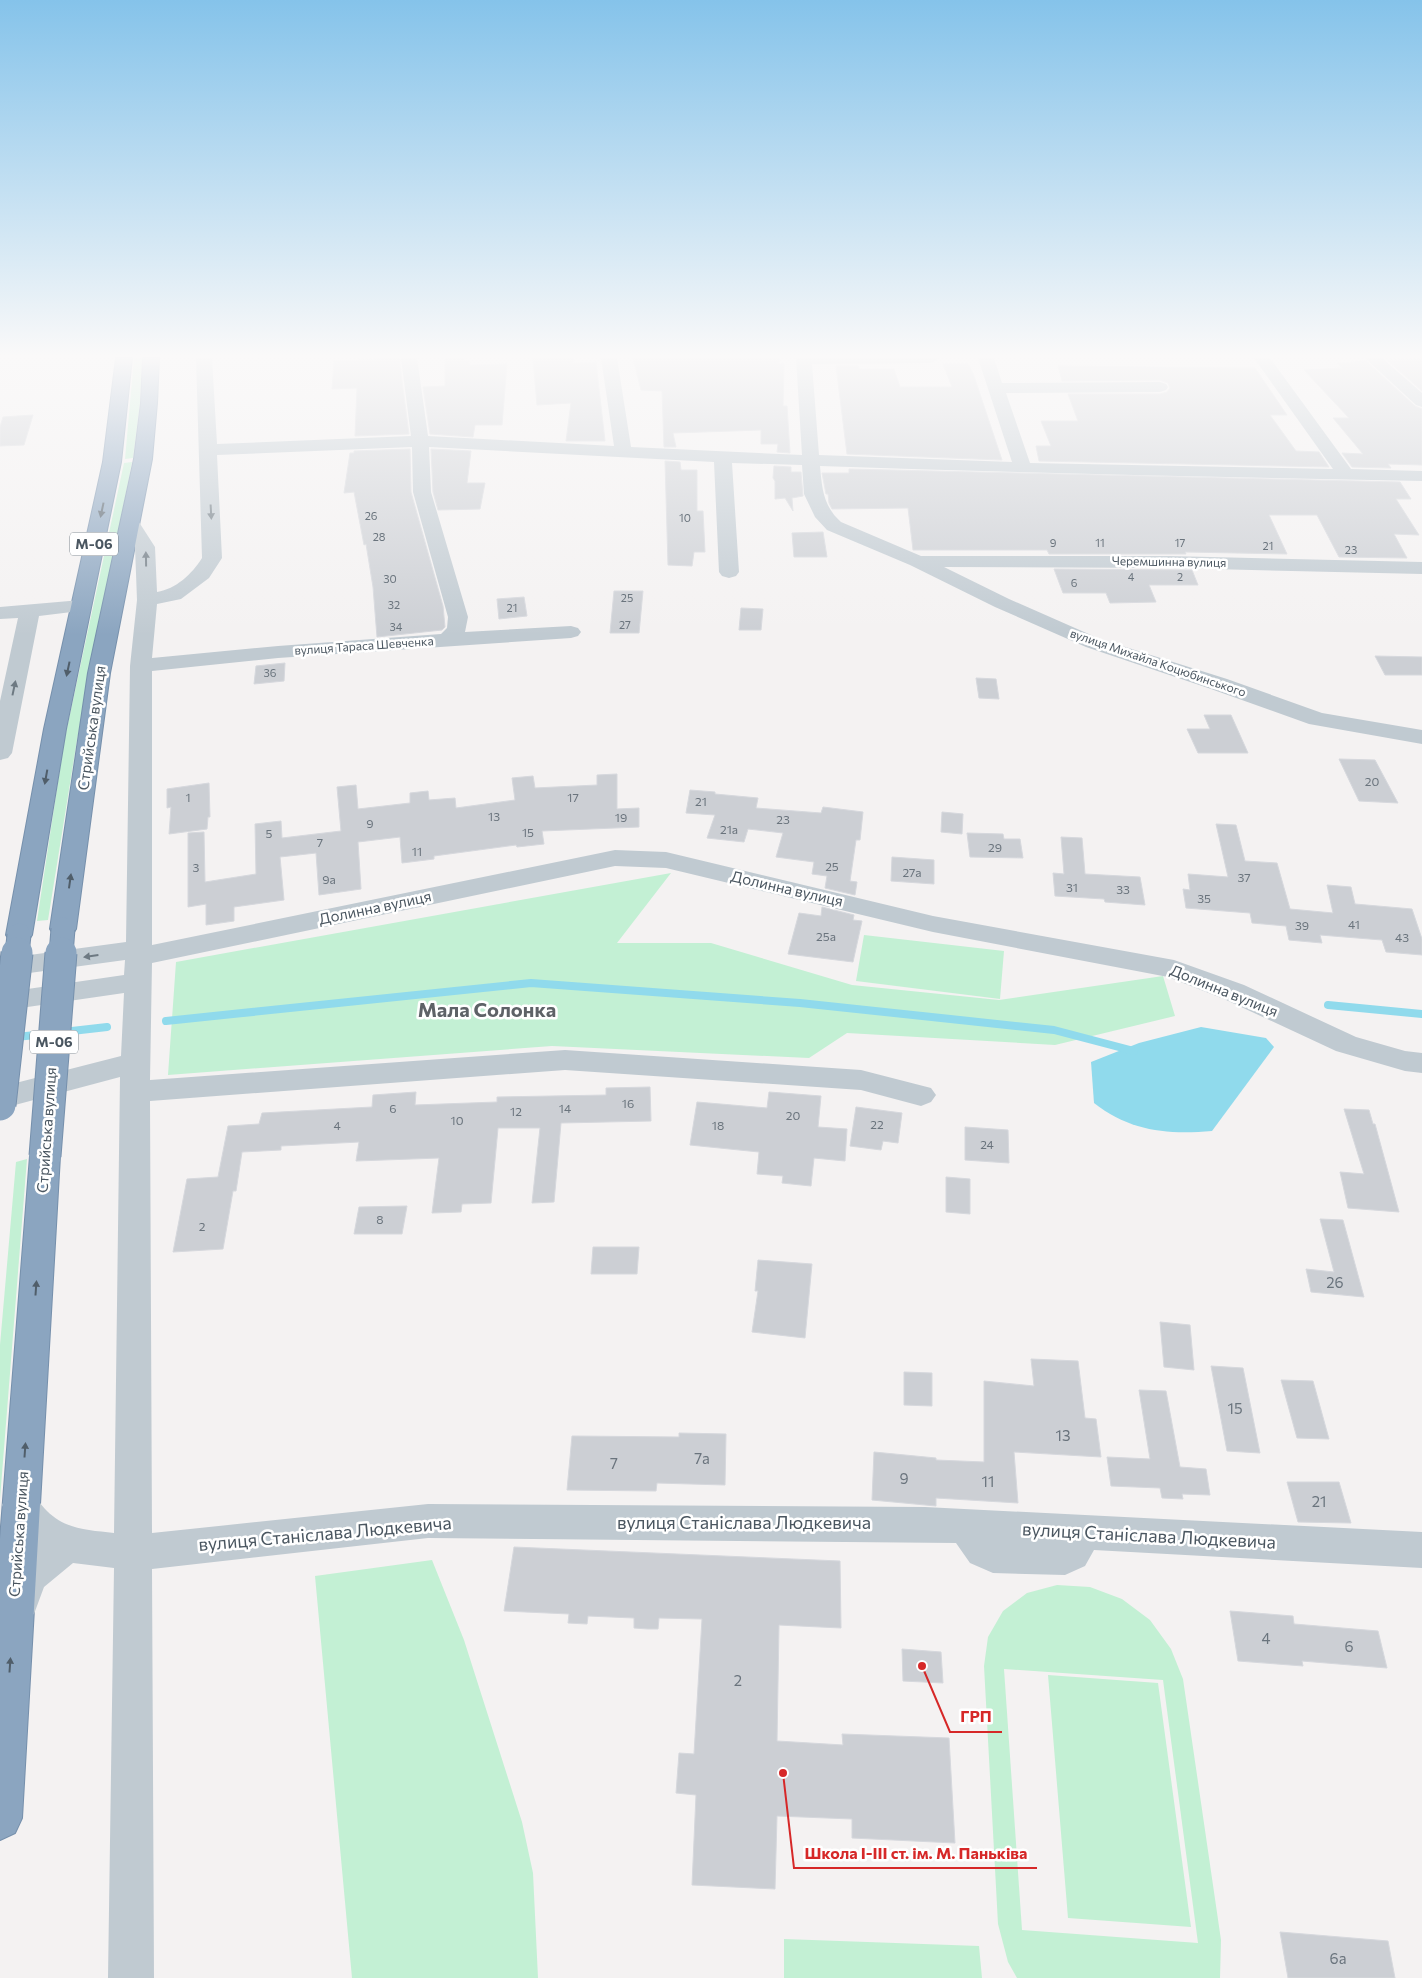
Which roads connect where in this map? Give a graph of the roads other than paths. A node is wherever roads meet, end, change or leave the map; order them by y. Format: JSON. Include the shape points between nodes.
{"nodes":[{"id":1,"x":113,"y":450,"type":"edge"},
{"id":2,"x":144,"y":450,"type":"edge"},
{"id":3,"x":208,"y":450,"type":"edge"},
{"id":4,"x":420,"y":450,"type":"edge"},
{"id":5,"x":628,"y":450,"type":"edge"},
{"id":6,"x":810,"y":450,"type":"edge"},
{"id":7,"x":1017,"y":450,"type":"edge"},
{"id":8,"x":1328,"y":450,"type":"edge"},
{"id":9,"x":723,"y":456,"type":"junction"},
{"id":10,"x":811,"y":459,"type":"junction"},
{"id":11,"x":1023,"y":468,"type":"junction"},
{"id":12,"x":1347,"y":476,"type":"junction"},
{"id":13,"x":1422,"y":476,"type":"edge"},
{"id":14,"x":130,"y":523,"type":"junction"},
{"id":15,"x":917,"y":561,"type":"junction"},
{"id":16,"x":1422,"y":568,"type":"edge"},
{"id":17,"x":729,"y":572,"type":"dead end"},
{"id":18,"x":147,"y":600,"type":"junction"},
{"id":19,"x":81,"y":606,"type":"junction"},
{"id":20,"x":30,"y":611,"type":"junction"},
{"id":21,"x":0,"y":613,"type":"edge"},
{"id":22,"x":571,"y":632,"type":"dead end"},
{"id":23,"x":448,"y":639,"type":"junction"},
{"id":24,"x":140,"y":666,"type":"junction"},
{"id":25,"x":1422,"y":737,"type":"edge"},
{"id":26,"x":0,"y":753,"type":"edge"},
{"id":27,"x":138,"y":963,"type":"junction"},
{"id":28,"x":0,"y":968,"type":"edge"},
{"id":29,"x":0,"y":1002,"type":"edge"},
{"id":30,"x":1422,"y":1062,"type":"edge"},
{"id":31,"x":135,"y":1077,"type":"junction"},
{"id":32,"x":921,"y":1095,"type":"dead end"},
{"id":33,"x":0,"y":1098,"type":"edge"},
{"id":34,"x":0,"y":1105,"type":"edge"},
{"id":35,"x":21,"y":1505,"type":"junction"},
{"id":36,"x":68,"y":1545,"type":"junction"},
{"id":37,"x":1422,"y":1550,"type":"edge"},
{"id":38,"x":132,"y":1553,"type":"junction"},
{"id":39,"x":13,"y":1619,"type":"junction"},
{"id":40,"x":0,"y":1818,"type":"edge"},
{"id":41,"x":131,"y":1978,"type":"edge"}],
"edges":[{"from":1,"to":19,"type":"highway","number":"М-06","one_way":true},
{"from":2,"to":14,"type":"highway","name":"Стрийська вулиця","number":"М-06"},
{"from":3,"to":18,"type":"street","one_way":true,"via":[[212,558],[202,574],[174,595]]},
{"from":4,"to":23,"type":"street","name":"вулиця Тараса Шевченка","via":[[422,492],[458,617],[457,629]]},
{"from":5,"to":9,"type":"street"},
{"from":6,"to":10,"type":"street","name":"вулиця Михайла Коцюбинського"},
{"from":7,"to":11,"type":"street"},
{"from":8,"to":12,"type":"street"},
{"from":9,"to":10,"type":"street"},
{"from":9,"to":17,"type":"street"},
{"from":10,"to":11,"type":"street"},
{"from":10,"to":15,"type":"street","name":"вулиця Михайла Коцюбинського","via":[[813,494],[824,517],[834,526]]},
{"from":11,"to":12,"type":"street"},
{"from":12,"to":13,"type":"street"},
{"from":18,"to":14,"type":"street","one_way":true,"via":[[145,547]]},
{"from":35,"to":14,"type":"highway","name":"Стрийська вулиця","number":"М-06","one_way":true,"bridge":true,"via":[[63,929],[99,673]]},
{"from":15,"to":16,"type":"street","name":"Черемшинна вулиця","via":[[1170,562]]},
{"from":15,"to":25,"type":"street","name":"вулиця Михайла Коцюбинського","via":[[1092,643],[1316,719]]},
{"from":18,"to":24,"type":"street"},
{"from":19,"to":20,"type":"street"},
{"from":19,"to":34,"type":"highway","number":"М-06","one_way":true,"bridge":true,"via":[[55,729],[19,935]]},
{"from":20,"to":21,"type":"street"},
{"from":26,"to":20,"type":"street","one_way":true},
{"from":22,"to":23,"type":"street"},
{"from":23,"to":24,"type":"street","name":"вулиця Тараса Шевченка"},
{"from":24,"to":27,"type":"street"},
{"from":27,"to":28,"type":"street","one_way":true},
{"from":27,"to":29,"type":"street"},
{"from":27,"to":30,"type":"street","name":"Долинна вулиця","via":[[615,858],[666,860],[933,924],[1174,969],[1234,992],[1346,1044],[1406,1061]]},
{"from":27,"to":31,"type":"street"},
{"from":31,"to":32,"type":"street","via":[[565,1060],[861,1080]]},
{"from":31,"to":33,"type":"street"},
{"from":31,"to":38,"type":"street"},
{"from":35,"to":36,"type":"street","name":"вулиця Станіслава Людкевича","via":[[34,1524]]},
{"from":35,"to":39,"type":"highway","name":"Стрийська вулиця","number":"М-06"},
{"from":36,"to":38,"type":"street","name":"вулиця Станіслава Людкевича"},
{"from":36,"to":39,"type":"street","via":[[29,1576]]},
{"from":37,"to":38,"type":"street","name":"вулиця Станіслава Людкевича","via":[[1084,1533],[1072,1553],[1065,1557],[993,1554],[983,1551],[966,1526],[924,1524],[434,1529]]},
{"from":38,"to":41,"type":"street"},
{"from":40,"to":39,"type":"highway","name":"Стрийська вулиця","number":"М-06","one_way":true}]}
